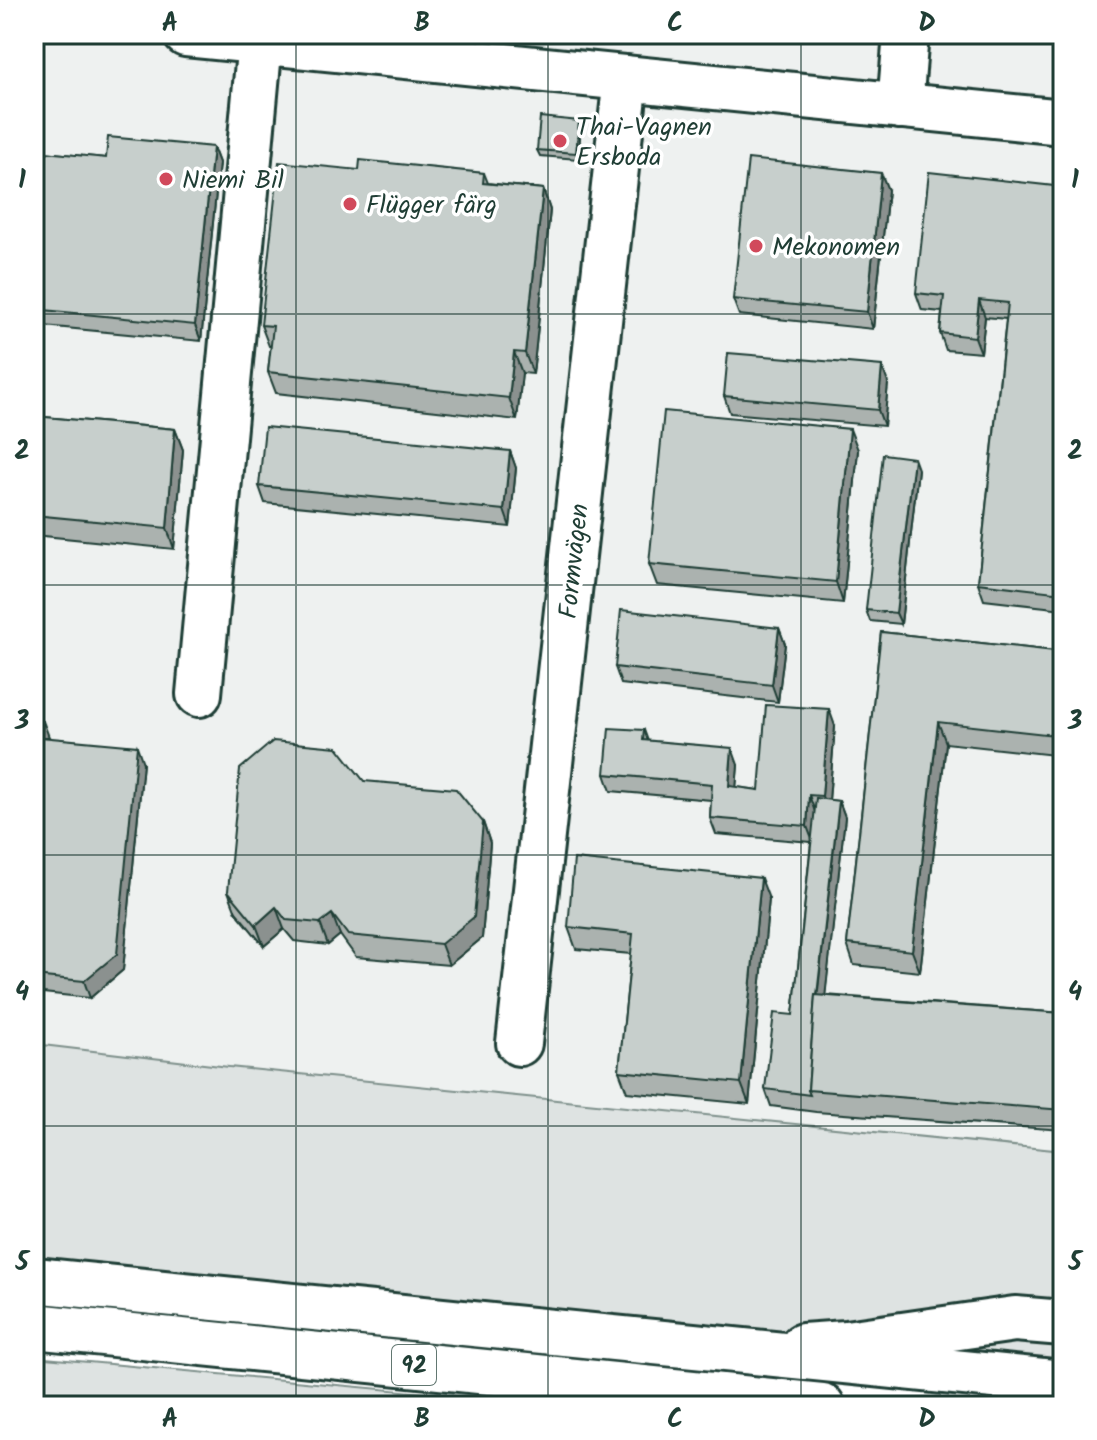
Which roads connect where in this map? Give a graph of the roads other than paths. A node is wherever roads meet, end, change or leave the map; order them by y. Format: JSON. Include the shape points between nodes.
{"nodes":[{"id":1,"x":186,"y":34,"type":"edge"},
{"id":2,"x":906,"y":34,"type":"edge"},
{"id":3,"x":260,"y":41,"type":"junction"},
{"id":4,"x":626,"y":78,"type":"junction"},
{"id":5,"x":900,"y":106,"type":"junction"},
{"id":6,"x":1063,"y":122,"type":"edge"},
{"id":7,"x":199,"y":694,"type":"dead end"},
{"id":8,"x":519,"y":1043,"type":"dead end"},
{"id":9,"x":34,"y":1280,"type":"edge"},
{"id":10,"x":1063,"y":1323,"type":"edge"},
{"id":11,"x":34,"y":1326,"type":"edge"},
{"id":12,"x":737,"y":1351,"type":"junction"},
{"id":13,"x":1063,"y":1383,"type":"edge"},
{"id":14,"x":806,"y":1405,"type":"edge"}],
"edges":[{"from":1,"to":3,"type":"main road"},
{"from":2,"to":5,"type":"main road"},
{"from":3,"to":4,"type":"main road"},
{"from":3,"to":7,"type":"main road"},
{"from":4,"to":5,"type":"main road"},
{"from":4,"to":8,"type":"main road","name":"Formvägen"},
{"from":5,"to":6,"type":"main road"},
{"from":9,"to":12,"type":"main road","number":"92"},
{"from":10,"to":12,"type":"main road","via":[[1015,1319],[846,1343]]},
{"from":11,"to":14,"type":"main road","number":"92"},
{"from":12,"to":13,"type":"main road","number":"92"}]}
